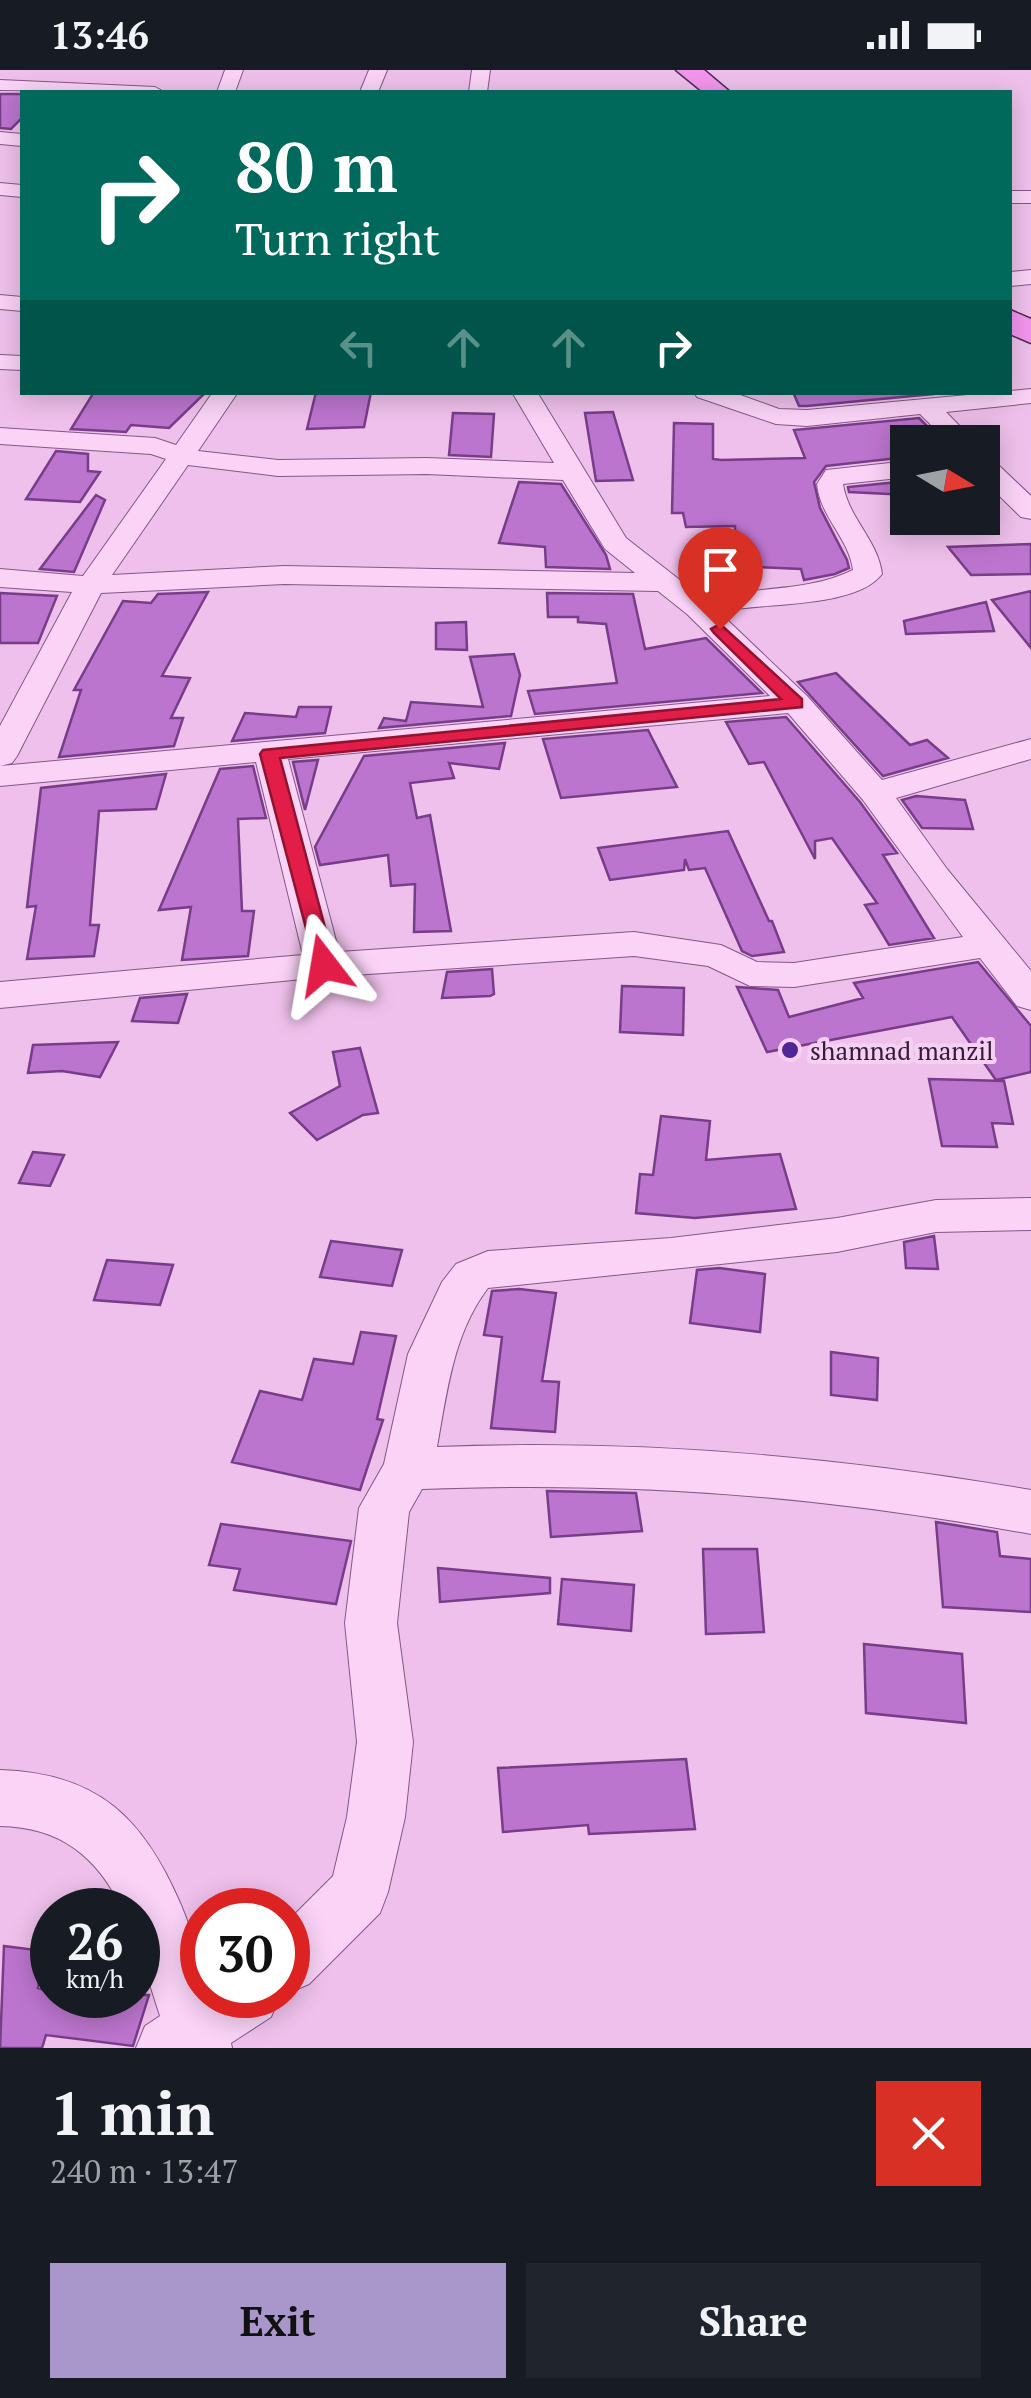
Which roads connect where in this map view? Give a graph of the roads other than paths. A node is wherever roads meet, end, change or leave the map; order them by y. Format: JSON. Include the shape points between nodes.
{"nodes":[{"id":1,"x":688,"y":70,"type":"edge"},
{"id":2,"x":0,"y":85,"type":"edge"},
{"id":3,"x":94,"y":90,"type":"edge"},
{"id":4,"x":715,"y":90,"type":"edge"},
{"id":5,"x":224,"y":395,"type":"edge"},
{"id":6,"x":526,"y":395,"type":"edge"},
{"id":7,"x":716,"y":395,"type":"edge"},
{"id":8,"x":1031,"y":396,"type":"edge"},
{"id":9,"x":927,"y":406,"type":"junction"},
{"id":10,"x":945,"y":425,"type":"edge"},
{"id":11,"x":0,"y":436,"type":"edge"},
{"id":12,"x":178,"y":458,"type":"junction"},
{"id":13,"x":890,"y":470,"type":"edge"},
{"id":14,"x":570,"y":472,"type":"junction"},
{"id":15,"x":1000,"y":481,"type":"edge"},
{"id":16,"x":1031,"y":511,"type":"edge"},
{"id":17,"x":0,"y":578,"type":"edge"},
{"id":18,"x":660,"y":582,"type":"junction"},
{"id":19,"x":92,"y":585,"type":"junction"},
{"id":20,"x":698,"y":608,"type":"junction"},
{"id":21,"x":796,"y":703,"type":"junction"},
{"id":22,"x":1031,"y":749,"type":"edge"},
{"id":23,"x":270,"y":754,"type":"junction"},
{"id":24,"x":0,"y":756,"type":"edge"},
{"id":25,"x":0,"y":776,"type":"edge"},
{"id":26,"x":875,"y":793,"type":"junction"},
{"id":27,"x":988,"y":945,"type":"junction"},
{"id":28,"x":324,"y":965,"type":"junction"},
{"id":29,"x":0,"y":995,"type":"edge"},
{"id":30,"x":1031,"y":997,"type":"edge"},
{"id":31,"x":1031,"y":1214,"type":"edge"},
{"id":32,"x":408,"y":1469,"type":"junction"},
{"id":33,"x":1031,"y":1512,"type":"edge"},
{"id":34,"x":0,"y":1798,"type":"edge"},
{"id":35,"x":310,"y":1941,"type":"edge"},
{"id":36,"x":219,"y":2018,"type":"edge"},
{"id":37,"x":188,"y":2042,"type":"edge"}],
"edges":[{"from":1,"to":4,"type":"main road"},
{"from":2,"to":3,"type":"street"},
{"from":5,"to":12,"type":"street"},
{"from":6,"to":14,"type":"street"},
{"from":7,"to":9,"type":"street","via":[[791,418]]},
{"from":8,"to":9,"type":"street"},
{"from":9,"to":10,"type":"street"},
{"from":11,"to":12,"type":"street","via":[[155,446]]},
{"from":12,"to":14,"type":"street","via":[[303,468]]},
{"from":12,"to":19,"type":"street"},
{"from":13,"to":20,"type":"street","via":[[852,471],[830,484],[838,512],[868,559],[868,574],[841,588]]},
{"from":14,"to":18,"type":"street","via":[[615,543]]},
{"from":15,"to":16,"type":"street"},
{"from":17,"to":19,"type":"street"},
{"from":18,"to":19,"type":"street","via":[[284,575]]},
{"from":18,"to":20,"type":"street"},
{"from":19,"to":24,"type":"street"},
{"from":20,"to":21,"type":"street"},
{"from":21,"to":23,"type":"street"},
{"from":21,"to":26,"type":"street"},
{"from":22,"to":26,"type":"street"},
{"from":23,"to":25,"type":"street"},
{"from":23,"to":28,"type":"street"},
{"from":26,"to":27,"type":"street"},
{"from":27,"to":28,"type":"street","via":[[794,975],[750,974],[721,957],[634,944]]},
{"from":27,"to":30,"type":"street"},
{"from":28,"to":29,"type":"street"},
{"from":31,"to":32,"type":"street","via":[[936,1216],[671,1255],[488,1268],[458,1294],[432,1354]]},
{"from":32,"to":33,"type":"street","via":[[569,1464],[704,1470],[890,1488]]},
{"from":32,"to":35,"type":"street","via":[[384,1508],[371,1622],[385,1742],[376,1817],[359,1892]]},
{"from":34,"to":37,"type":"street","via":[[24,1798],[108,1836],[137,1874]]},
{"from":36,"to":37,"type":"street"}]}
